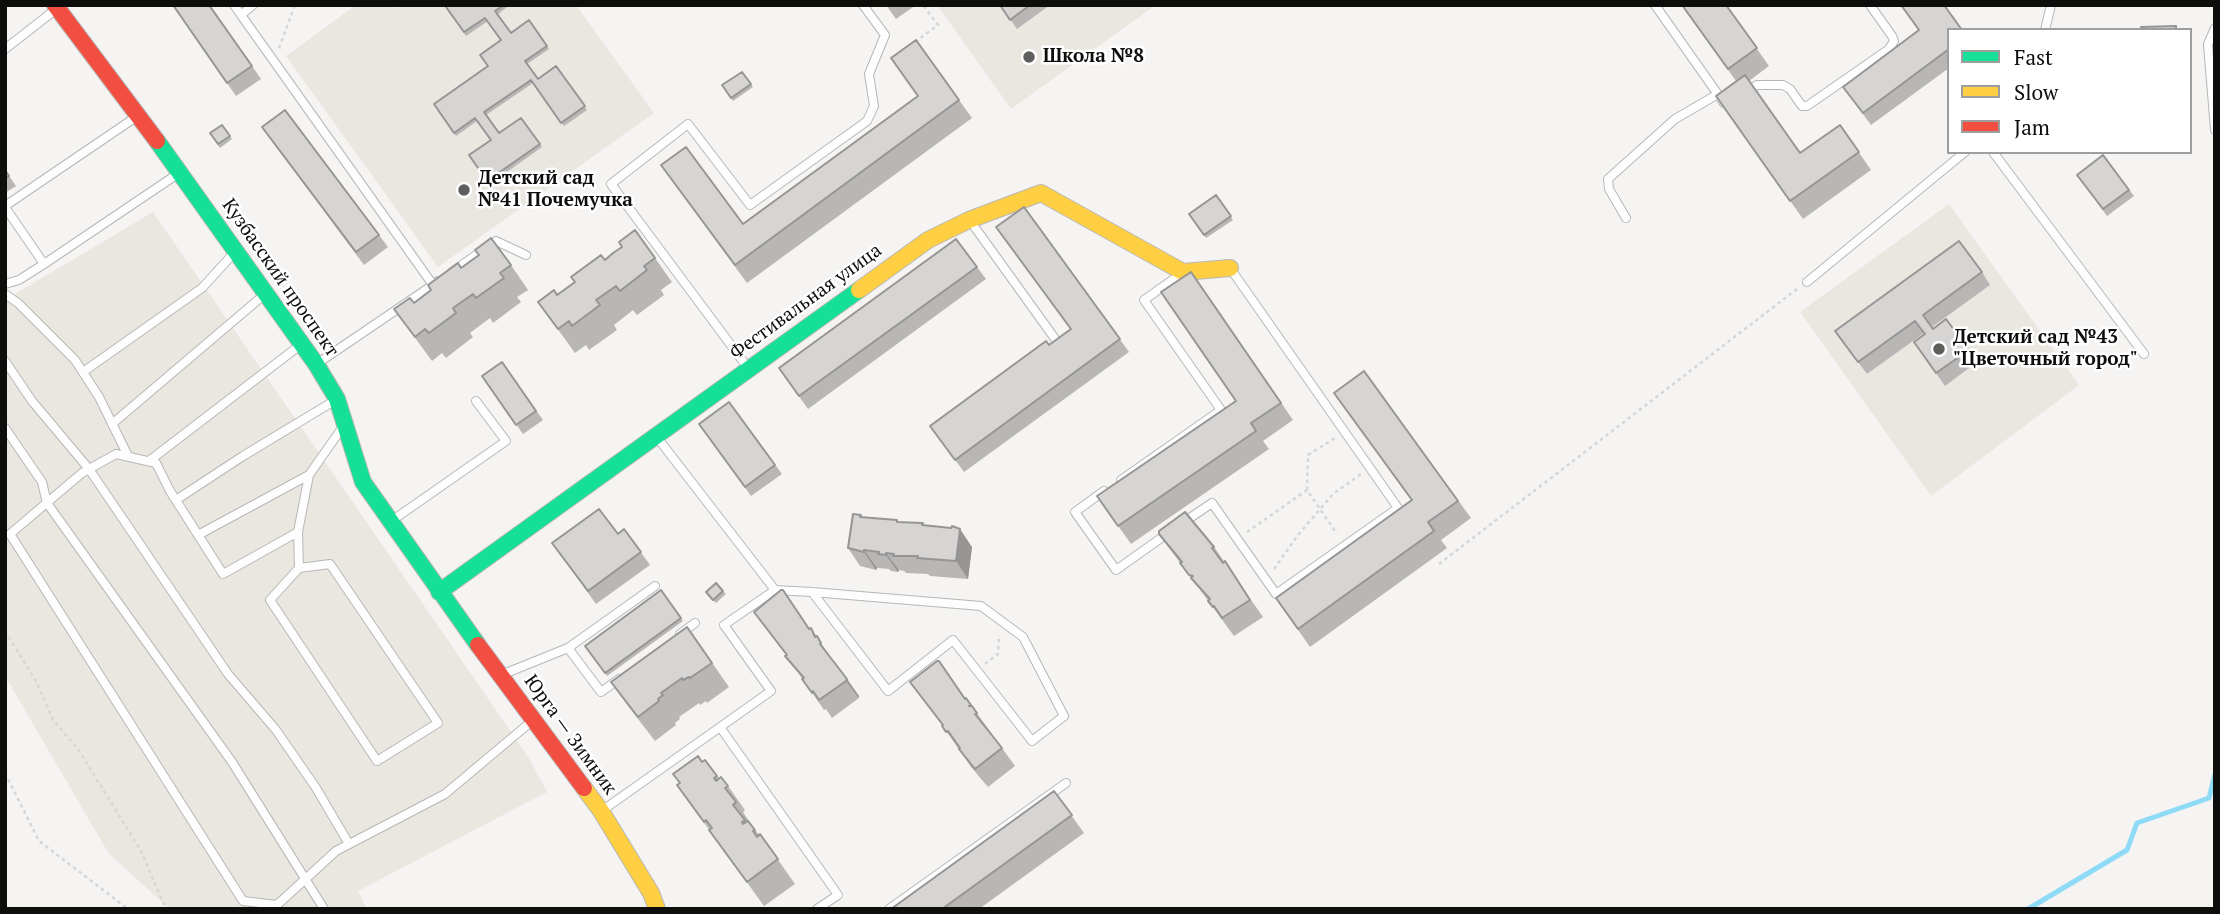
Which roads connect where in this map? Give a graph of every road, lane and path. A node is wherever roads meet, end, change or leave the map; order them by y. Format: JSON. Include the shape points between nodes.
{"nodes":[{"id":1,"x":234,"y":5,"type":"edge"},
{"id":2,"x":253,"y":5,"type":"edge"},
{"id":3,"x":295,"y":5,"type":"edge"},
{"id":4,"x":863,"y":5,"type":"edge"},
{"id":5,"x":923,"y":5,"type":"edge"},
{"id":6,"x":1655,"y":5,"type":"edge"},
{"id":7,"x":1870,"y":5,"type":"edge"},
{"id":8,"x":2051,"y":5,"type":"edge"},
{"id":9,"x":56,"y":7,"type":"edge"},
{"id":10,"x":241,"y":15,"type":"junction"},
{"id":11,"x":2215,"y":27,"type":"edge"},
{"id":12,"x":2045,"y":28,"type":"edge"},
{"id":13,"x":908,"y":46,"type":"edge"},
{"id":14,"x":5,"y":49,"type":"edge"},
{"id":15,"x":274,"y":61,"type":"junction"},
{"id":16,"x":1718,"y":94,"type":"junction"},
{"id":17,"x":1743,"y":94,"type":"edge"},
{"id":18,"x":1733,"y":102,"type":"edge"},
{"id":19,"x":138,"y":115,"type":"junction"},
{"id":20,"x":2215,"y":130,"type":"edge"},
{"id":21,"x":1963,"y":154,"type":"edge"},
{"id":22,"x":1994,"y":154,"type":"edge"},
{"id":23,"x":180,"y":172,"type":"junction"},
{"id":24,"x":5,"y":206,"type":"edge"},
{"id":25,"x":1626,"y":218,"type":"dead end"},
{"id":26,"x":969,"y":220,"type":"junction"},
{"id":27,"x":648,"y":232,"type":"junction"},
{"id":28,"x":636,"y":240,"type":"edge"},
{"id":29,"x":236,"y":251,"type":"junction"},
{"id":30,"x":526,"y":255,"type":"dead end"},
{"id":31,"x":44,"y":264,"type":"junction"},
{"id":32,"x":1230,"y":268,"type":"joint"},
{"id":33,"x":1183,"y":272,"type":"junction"},
{"id":34,"x":1807,"y":282,"type":"joint"},
{"id":35,"x":5,"y":284,"type":"edge"},
{"id":36,"x":433,"y":285,"type":"junction"},
{"id":37,"x":267,"y":292,"type":"junction"},
{"id":38,"x":5,"y":294,"type":"edge"},
{"id":39,"x":1058,"y":343,"type":"edge"},
{"id":40,"x":302,"y":344,"type":"junction"},
{"id":41,"x":2144,"y":354,"type":"dead end"},
{"id":42,"x":5,"y":361,"type":"edge"},
{"id":43,"x":316,"y":364,"type":"junction"},
{"id":44,"x":749,"y":369,"type":"junction"},
{"id":45,"x":83,"y":372,"type":"junction"},
{"id":46,"x":337,"y":400,"type":"junction"},
{"id":47,"x":476,"y":401,"type":"dead end"},
{"id":48,"x":112,"y":424,"type":"junction"},
{"id":49,"x":344,"y":426,"type":"junction"},
{"id":50,"x":5,"y":428,"type":"edge"},
{"id":51,"x":1344,"y":431,"type":"junction"},
{"id":52,"x":656,"y":436,"type":"junction"},
{"id":53,"x":128,"y":456,"type":"junction"},
{"id":54,"x":149,"y":461,"type":"junction"},
{"id":55,"x":1370,"y":467,"type":"junction"},
{"id":56,"x":89,"y":469,"type":"junction"},
{"id":57,"x":309,"y":475,"type":"junction"},
{"id":58,"x":1307,"y":490,"type":"junction"},
{"id":59,"x":176,"y":500,"type":"junction"},
{"id":60,"x":47,"y":503,"type":"junction"},
{"id":61,"x":1320,"y":510,"type":"junction"},
{"id":62,"x":390,"y":522,"type":"junction"},
{"id":63,"x":8,"y":531,"type":"edge"},
{"id":64,"x":298,"y":532,"type":"junction"},
{"id":65,"x":198,"y":535,"type":"junction"},
{"id":66,"x":1237,"y":539,"type":"junction"},
{"id":67,"x":1345,"y":546,"type":"junction"},
{"id":68,"x":1439,"y":564,"type":"dead end"},
{"id":69,"x":299,"y":568,"type":"junction"},
{"id":70,"x":1266,"y":581,"type":"junction"},
{"id":71,"x":655,"y":586,"type":"dead end"},
{"id":72,"x":775,"y":590,"type":"junction"},
{"id":73,"x":439,"y":592,"type":"junction"},
{"id":74,"x":812,"y":593,"type":"junction"},
{"id":75,"x":999,"y":619,"type":"junction"},
{"id":76,"x":695,"y":622,"type":"dead end"},
{"id":77,"x":5,"y":631,"type":"edge"},
{"id":78,"x":674,"y":638,"type":"edge"},
{"id":79,"x":568,"y":648,"type":"junction"},
{"id":80,"x":977,"y":671,"type":"junction"},
{"id":81,"x":501,"y":675,"type":"junction"},
{"id":82,"x":622,"y":677,"type":"edge"},
{"id":83,"x":532,"y":721,"type":"junction"},
{"id":84,"x":720,"y":727,"type":"junction"},
{"id":85,"x":5,"y":773,"type":"edge"},
{"id":86,"x":1066,"y":783,"type":"dead end"},
{"id":87,"x":601,"y":811,"type":"junction"},
{"id":88,"x":349,"y":844,"type":"junction"},
{"id":89,"x":306,"y":879,"type":"junction"},
{"id":90,"x":128,"y":909,"type":"edge"},
{"id":91,"x":166,"y":909,"type":"edge"},
{"id":92,"x":324,"y":909,"type":"edge"},
{"id":93,"x":657,"y":909,"type":"edge"},
{"id":94,"x":817,"y":909,"type":"edge"},
{"id":95,"x":889,"y":909,"type":"edge"}],
"edges":[{"from":1,"to":10,"type":"lane"},
{"from":2,"to":10,"type":"lane"},
{"from":3,"to":15,"type":"path"},
{"from":4,"to":27,"type":"lane","via":[[885,35],[869,74],[874,106],[867,121],[750,205],[688,124],[611,184]]},
{"from":5,"to":13,"type":"path","via":[[938,25]]},
{"from":6,"to":16,"type":"lane"},
{"from":7,"to":17,"type":"lane","via":[[1892,36],[1893,46],[1823,96],[1802,106],[1783,85],[1757,85]]},
{"from":8,"to":12,"type":"lane"},
{"from":9,"to":14,"type":"lane"},
{"from":9,"to":19,"type":"street","name":"Кузбасский проспект"},
{"from":10,"to":15,"type":"lane"},
{"from":11,"to":20,"type":"lane","via":[[2208,44]]},
{"from":15,"to":36,"type":"lane"},
{"from":16,"to":18,"type":"lane","via":[[1725,104]]},
{"from":16,"to":25,"type":"lane","via":[[1675,119],[1608,179],[1608,189]]},
{"from":19,"to":23,"type":"street","name":"Кузбасский проспект"},
{"from":19,"to":24,"type":"lane"},
{"from":21,"to":34,"type":"lane"},
{"from":22,"to":41,"type":"lane"},
{"from":23,"to":29,"type":"street","name":"Кузбасский проспект"},
{"from":23,"to":31,"type":"lane"},
{"from":24,"to":31,"type":"lane"},
{"from":26,"to":33,"type":"street","name":"Фестивальная улица","via":[[1041,193]]},
{"from":26,"to":39,"type":"lane"},
{"from":26,"to":44,"type":"street","name":"Фестивальная улица","via":[[928,240]]},
{"from":27,"to":28,"type":"lane"},
{"from":27,"to":44,"type":"lane"},
{"from":29,"to":37,"type":"street","name":"Кузбасский проспект"},
{"from":29,"to":45,"type":"lane","via":[[202,288]]},
{"from":30,"to":36,"type":"lane","via":[[495,241]]},
{"from":31,"to":35,"type":"lane"},
{"from":32,"to":33,"type":"street"},
{"from":32,"to":51,"type":"lane"},
{"from":33,"to":66,"type":"lane","via":[[1144,300],[1222,410],[1075,512],[1116,570],[1212,503]]},
{"from":34,"to":68,"type":"path"},
{"from":36,"to":43,"type":"lane"},
{"from":37,"to":40,"type":"street","name":"Кузбасский проспект"},
{"from":37,"to":48,"type":"lane"},
{"from":38,"to":45,"type":"lane","via":[[43,327]]},
{"from":40,"to":43,"type":"street","name":"Кузбасский проспект"},
{"from":40,"to":54,"type":"lane"},
{"from":42,"to":56,"type":"lane"},
{"from":43,"to":46,"type":"street","name":"Кузбасский проспект"},
{"from":44,"to":52,"type":"street","name":"Фестивальная улица"},
{"from":45,"to":48,"type":"lane"},
{"from":46,"to":49,"type":"street","name":"Кузбасский проспект"},
{"from":46,"to":59,"type":"lane"},
{"from":47,"to":62,"type":"lane","via":[[506,441]]},
{"from":48,"to":53,"type":"lane"},
{"from":49,"to":57,"type":"lane"},
{"from":49,"to":62,"type":"street","name":"Кузбасский проспект","via":[[363,482]]},
{"from":50,"to":60,"type":"lane","via":[[42,482]]},
{"from":51,"to":55,"type":"lane"},
{"from":51,"to":58,"type":"path","via":[[1308,455]]},
{"from":52,"to":72,"type":"lane"},
{"from":52,"to":73,"type":"street","name":"Фестивальная улица"},
{"from":53,"to":54,"type":"lane"},
{"from":53,"to":56,"type":"lane","via":[[117,454]]},
{"from":54,"to":59,"type":"lane","via":[[156,463]]},
{"from":55,"to":61,"type":"path"},
{"from":55,"to":67,"type":"lane","via":[[1398,508]]},
{"from":56,"to":60,"type":"lane"},
{"from":56,"to":88,"type":"lane","via":[[228,674],[309,776]]},
{"from":57,"to":64,"type":"lane"},
{"from":57,"to":65,"type":"lane"},
{"from":58,"to":61,"type":"path"},
{"from":58,"to":66,"type":"path"},
{"from":59,"to":65,"type":"lane"},
{"from":60,"to":63,"type":"lane"},
{"from":60,"to":89,"type":"lane","via":[[232,762]]},
{"from":61,"to":67,"type":"path"},
{"from":61,"to":70,"type":"path"},
{"from":62,"to":73,"type":"street","name":"Кузбасский проспект"},
{"from":63,"to":89,"type":"lane","via":[[243,901],[277,905]]},
{"from":64,"to":65,"type":"lane","via":[[223,575]]},
{"from":64,"to":69,"type":"lane"},
{"from":66,"to":70,"type":"lane"},
{"from":67,"to":70,"type":"lane","via":[[1276,594]]},
{"from":69,"to":69,"type":"lane","via":[[270,600],[377,761],[438,723],[330,564]]},
{"from":71,"to":79,"type":"lane"},
{"from":72,"to":74,"type":"lane"},
{"from":72,"to":84,"type":"lane","via":[[724,625],[771,691]]},
{"from":73,"to":81,"type":"street","name":"Юрга — Зимник"},
{"from":74,"to":75,"type":"lane","via":[[981,606]]},
{"from":74,"to":80,"type":"lane","via":[[888,691],[953,640]]},
{"from":75,"to":80,"type":"path","via":[[998,654]]},
{"from":75,"to":80,"type":"lane","via":[[1023,637],[1065,716],[1032,741]]},
{"from":76,"to":78,"type":"lane"},
{"from":77,"to":91,"type":"path","via":[[36,681],[53,720],[78,750],[141,851]]},
{"from":79,"to":81,"type":"lane"},
{"from":79,"to":82,"type":"lane","via":[[601,692]]},
{"from":81,"to":83,"type":"street","name":"Юрга — Зимник"},
{"from":83,"to":87,"type":"street","name":"Юрга — Зимник"},
{"from":83,"to":88,"type":"lane","via":[[445,794]]},
{"from":84,"to":87,"type":"lane"},
{"from":84,"to":94,"type":"lane","via":[[838,895]]},
{"from":85,"to":90,"type":"path","via":[[39,841]]},
{"from":86,"to":95,"type":"lane"},
{"from":87,"to":93,"type":"street","name":"Юрга — Зимник"},
{"from":88,"to":89,"type":"lane"},
{"from":89,"to":92,"type":"lane"}]}
